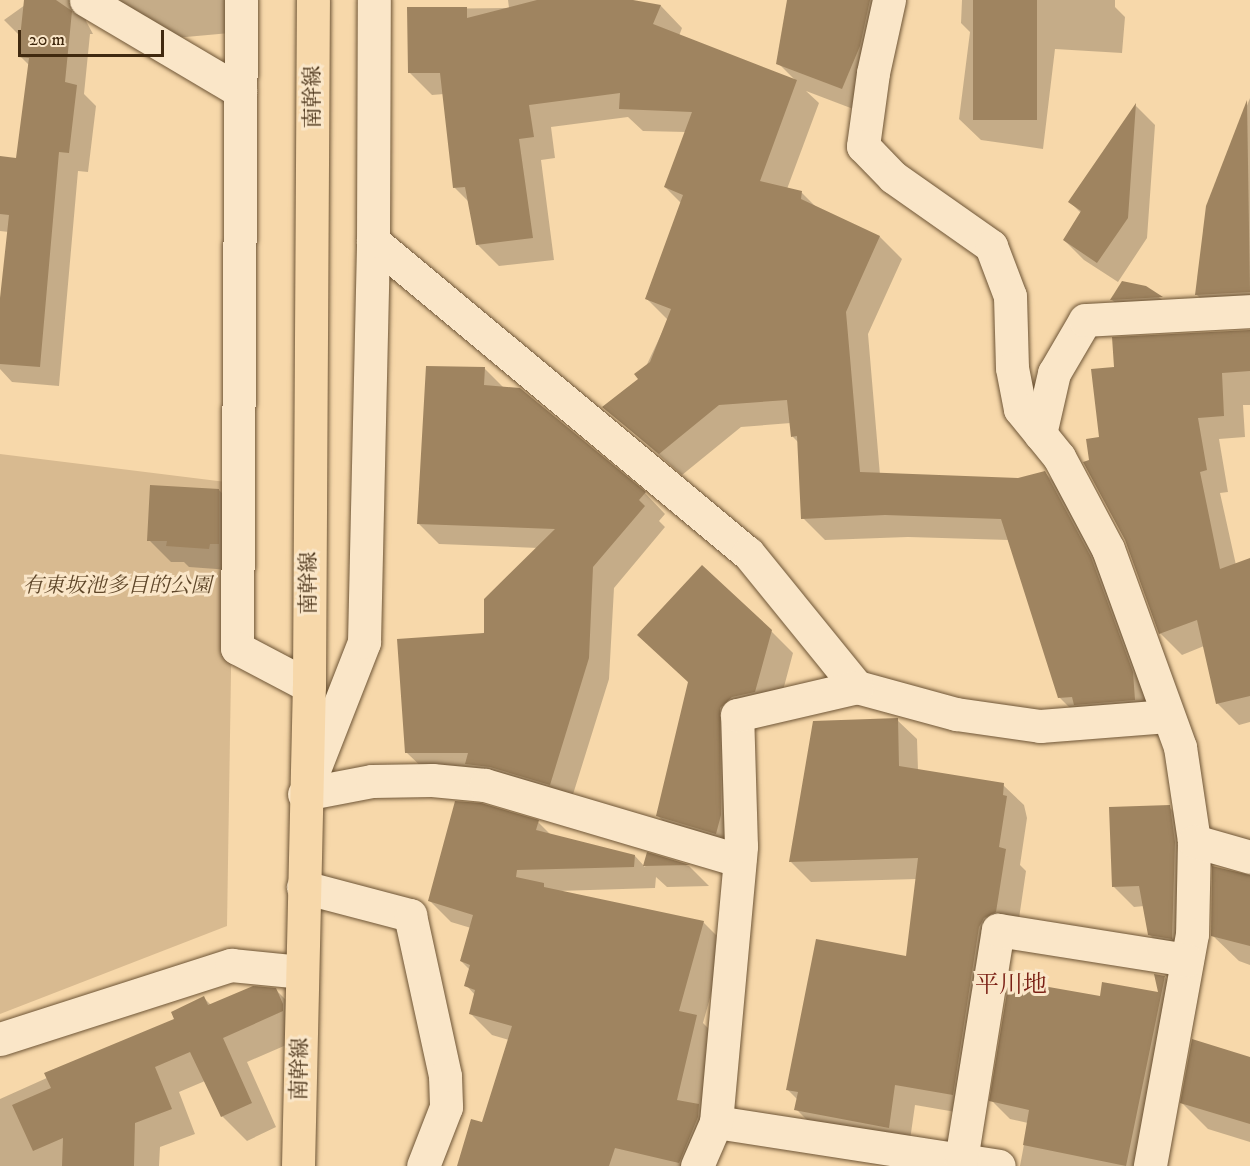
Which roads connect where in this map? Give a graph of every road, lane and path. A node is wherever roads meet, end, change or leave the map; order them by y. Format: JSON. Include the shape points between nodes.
{"nodes":[{"id":1,"x":86,"y":0,"type":"edge"},
{"id":2,"x":241,"y":0,"type":"edge"},
{"id":3,"x":313,"y":0,"type":"edge"},
{"id":4,"x":374,"y":0,"type":"edge"},
{"id":5,"x":889,"y":0,"type":"edge"},
{"id":6,"x":240,"y":91,"type":"junction"},
{"id":7,"x":373,"y":241,"type":"junction"},
{"id":8,"x":1250,"y":311,"type":"edge"},
{"id":9,"x":1040,"y":434,"type":"junction"},
{"id":10,"x":309,"y":686,"type":"junction"},
{"id":11,"x":856,"y":687,"type":"junction"},
{"id":12,"x":1168,"y":716,"type":"junction"},
{"id":13,"x":304,"y":794,"type":"junction"},
{"id":14,"x":1194,"y":841,"type":"junction"},
{"id":15,"x":1250,"y":857,"type":"edge"},
{"id":16,"x":739,"y":860,"type":"junction"},
{"id":17,"x":303,"y":887,"type":"junction"},
{"id":18,"x":1186,"y":960,"type":"junction"},
{"id":19,"x":301,"y":972,"type":"junction"},
{"id":20,"x":0,"y":1039,"type":"edge"},
{"id":21,"x":716,"y":1122,"type":"junction"},
{"id":22,"x":961,"y":1160,"type":"junction"},
{"id":23,"x":298,"y":1166,"type":"edge"},
{"id":24,"x":423,"y":1166,"type":"edge"},
{"id":25,"x":698,"y":1166,"type":"edge"},
{"id":26,"x":999,"y":1166,"type":"edge"},
{"id":27,"x":1150,"y":1166,"type":"edge"}],
"edges":[{"from":1,"to":6,"type":"street"},
{"from":2,"to":6,"type":"street"},
{"from":3,"to":10,"type":"main road","name":"南幹線"},
{"from":4,"to":7,"type":"street"},
{"from":5,"to":9,"type":"street","via":[[873,72],[863,146],[893,177],[991,246],[1010,296],[1012,368],[1020,409]]},
{"from":6,"to":10,"type":"street","via":[[237,648]]},
{"from":7,"to":11,"type":"street","via":[[748,552]]},
{"from":7,"to":13,"type":"street","via":[[364,642]]},
{"from":8,"to":9,"type":"street","via":[[1085,320],[1054,374]]},
{"from":9,"to":12,"type":"street","via":[[1059,457],[1108,549]]},
{"from":10,"to":13,"type":"main road","name":"南幹線"},
{"from":11,"to":12,"type":"street","via":[[956,714],[1040,726]]},
{"from":11,"to":16,"type":"street","via":[[737,715]]},
{"from":12,"to":14,"type":"street","via":[[1180,747]]},
{"from":13,"to":16,"type":"street","via":[[372,782],[432,780],[485,785]]},
{"from":13,"to":17,"type":"main road","name":"南幹線"},
{"from":14,"to":15,"type":"street"},
{"from":14,"to":18,"type":"street","via":[[1192,934]]},
{"from":16,"to":21,"type":"street"},
{"from":17,"to":19,"type":"main road","name":"南幹線"},
{"from":17,"to":24,"type":"street","via":[[411,915],[445,1076],[446,1107]]},
{"from":18,"to":22,"type":"street","via":[[998,930]]},
{"from":18,"to":27,"type":"street"},
{"from":19,"to":20,"type":"street","via":[[231,965]]},
{"from":19,"to":23,"type":"main road","name":"南幹線"},
{"from":21,"to":22,"type":"street"},
{"from":21,"to":25,"type":"street"},
{"from":22,"to":26,"type":"street"}]}
